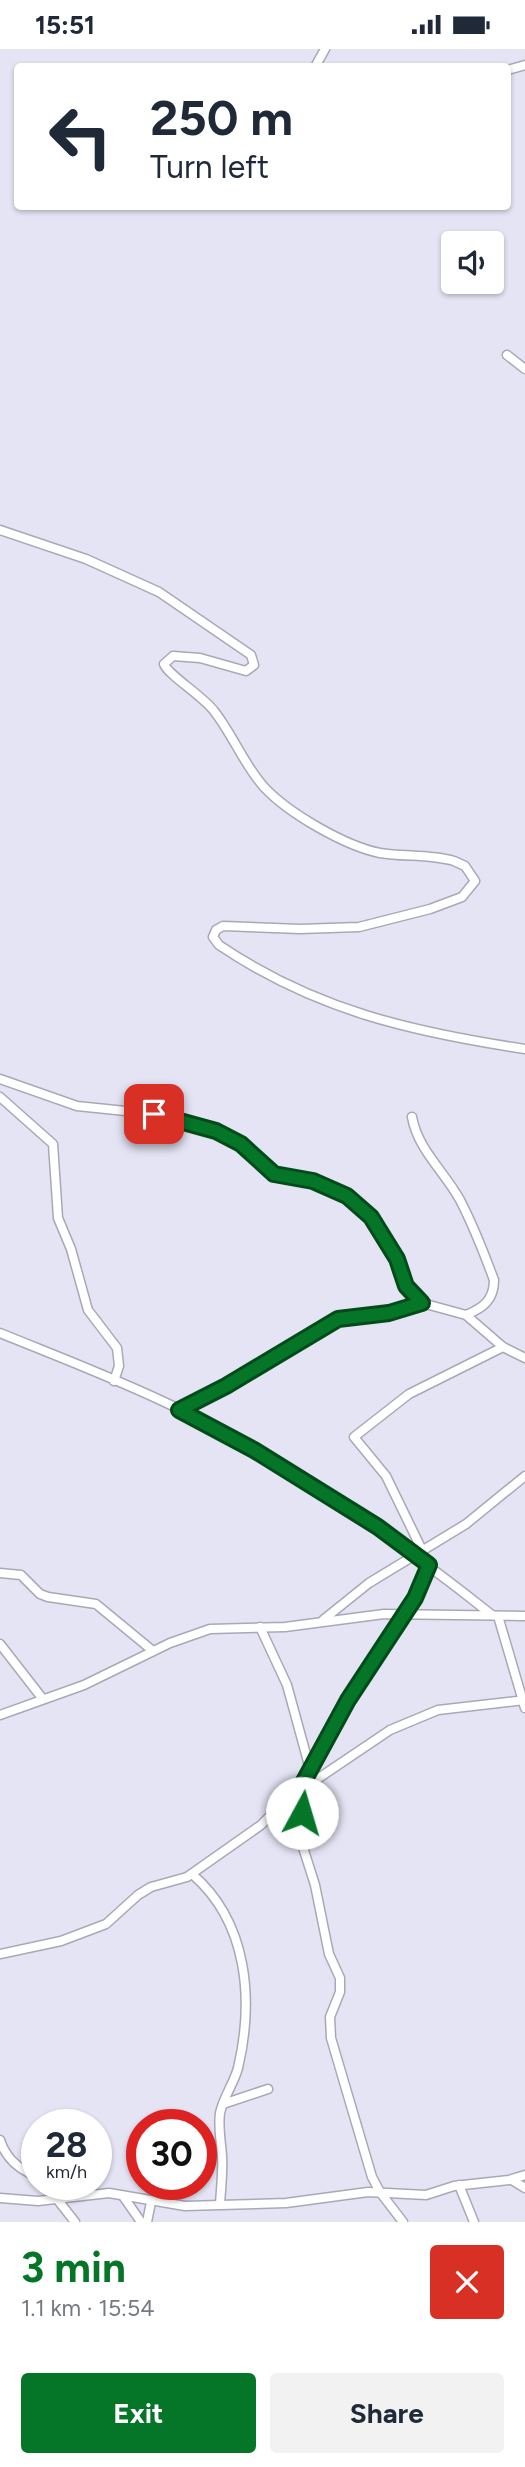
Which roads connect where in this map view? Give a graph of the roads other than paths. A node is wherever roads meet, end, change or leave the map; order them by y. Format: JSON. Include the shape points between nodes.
{"nodes":[{"id":1,"x":508,"y":355,"type":"dead end"},
{"id":2,"x":525,"y":369,"type":"edge"},
{"id":3,"x":0,"y":530,"type":"edge"},
{"id":4,"x":525,"y":1049,"type":"edge"},
{"id":5,"x":0,"y":1079,"type":"edge"},
{"id":6,"x":0,"y":1097,"type":"edge"},
{"id":7,"x":412,"y":1117,"type":"dead end"},
{"id":8,"x":422,"y":1303,"type":"junction"},
{"id":9,"x":466,"y":1315,"type":"junction"},
{"id":10,"x":0,"y":1333,"type":"edge"},
{"id":11,"x":503,"y":1347,"type":"junction"},
{"id":12,"x":525,"y":1358,"type":"edge"},
{"id":13,"x":114,"y":1381,"type":"junction"},
{"id":14,"x":179,"y":1410,"type":"junction"},
{"id":15,"x":525,"y":1476,"type":"edge"},
{"id":16,"x":420,"y":1553,"type":"junction"},
{"id":17,"x":429,"y":1565,"type":"junction"},
{"id":18,"x":0,"y":1573,"type":"edge"},
{"id":19,"x":405,"y":1614,"type":"junction"},
{"id":20,"x":495,"y":1616,"type":"junction"},
{"id":21,"x":525,"y":1616,"type":"edge"},
{"id":22,"x":320,"y":1622,"type":"junction"},
{"id":23,"x":260,"y":1627,"type":"junction"},
{"id":24,"x":0,"y":1644,"type":"edge"},
{"id":25,"x":153,"y":1651,"type":"junction"},
{"id":26,"x":42,"y":1698,"type":"junction"},
{"id":27,"x":524,"y":1703,"type":"edge"},
{"id":28,"x":0,"y":1715,"type":"edge"},
{"id":29,"x":310,"y":1770,"type":"junction"},
{"id":30,"x":304,"y":1784,"type":"junction"},
{"id":31,"x":192,"y":1874,"type":"junction"},
{"id":32,"x":0,"y":1954,"type":"edge"},
{"id":33,"x":268,"y":2089,"type":"dead end"},
{"id":34,"x":223,"y":2104,"type":"junction"},
{"id":35,"x":0,"y":2140,"type":"edge"},
{"id":36,"x":21,"y":2168,"type":"edge"},
{"id":37,"x":525,"y":2175,"type":"edge"},
{"id":38,"x":512,"y":2180,"type":"junction"},
{"id":39,"x":459,"y":2185,"type":"junction"},
{"id":40,"x":525,"y":2188,"type":"edge"},
{"id":41,"x":380,"y":2192,"type":"junction"},
{"id":42,"x":112,"y":2194,"type":"edge"},
{"id":43,"x":123,"y":2196,"type":"junction"},
{"id":44,"x":0,"y":2198,"type":"edge"},
{"id":45,"x":21,"y":2200,"type":"edge"},
{"id":46,"x":25,"y":2200,"type":"edge"},
{"id":47,"x":48,"y":2200,"type":"edge"},
{"id":48,"x":58,"y":2200,"type":"edge"},
{"id":49,"x":151,"y":2202,"type":"junction"},
{"id":50,"x":220,"y":2204,"type":"junction"},
{"id":51,"x":75,"y":2222,"type":"edge"},
{"id":52,"x":141,"y":2222,"type":"edge"},
{"id":53,"x":147,"y":2222,"type":"edge"},
{"id":54,"x":404,"y":2222,"type":"edge"},
{"id":55,"x":474,"y":2222,"type":"edge"}],
"edges":[{"from":1,"to":2,"type":"street"},
{"from":3,"to":4,"type":"street","via":[[86,559],[159,592],[251,655],[254,665],[246,671],[184,656],[173,656],[164,664],[167,672],[199,693],[215,711],[252,771],[278,800],[349,842],[377,852],[454,861],[473,873],[475,881],[463,897],[429,909],[359,927],[223,926],[214,937],[219,945],[357,1014]]},
{"from":5,"to":8,"type":"street","via":[[77,1106],[145,1113],[202,1126],[241,1144],[274,1174],[313,1181],[347,1196],[371,1217],[397,1259],[406,1286]]},
{"from":6,"to":13,"type":"street","via":[[53,1144],[58,1218],[88,1310],[117,1348],[119,1366]]},
{"from":7,"to":9,"type":"street","via":[[415,1134],[459,1200],[494,1280],[485,1305]]},
{"from":8,"to":9,"type":"street"},
{"from":8,"to":14,"type":"street","via":[[389,1313],[338,1319]]},
{"from":9,"to":11,"type":"street"},
{"from":10,"to":13,"type":"street"},
{"from":11,"to":12,"type":"street"},
{"from":11,"to":16,"type":"street","via":[[409,1394],[354,1437],[386,1476]]},
{"from":13,"to":14,"type":"street"},
{"from":14,"to":16,"type":"street","via":[[254,1450]]},
{"from":15,"to":16,"type":"street","via":[[466,1524]]},
{"from":16,"to":17,"type":"street"},
{"from":16,"to":22,"type":"street","via":[[369,1583]]},
{"from":17,"to":19,"type":"street"},
{"from":17,"to":20,"type":"street"},
{"from":18,"to":25,"type":"street","via":[[21,1575],[48,1597],[96,1604]]},
{"from":19,"to":20,"type":"street"},
{"from":19,"to":22,"type":"street"},
{"from":19,"to":29,"type":"street","via":[[354,1690]]},
{"from":20,"to":21,"type":"street"},
{"from":20,"to":27,"type":"street"},
{"from":22,"to":23,"type":"street"},
{"from":23,"to":25,"type":"street","via":[[211,1629]]},
{"from":23,"to":29,"type":"street","via":[[286,1685]]},
{"from":24,"to":26,"type":"street"},
{"from":25,"to":26,"type":"street","via":[[99,1679]]},
{"from":26,"to":28,"type":"street"},
{"from":27,"to":30,"type":"street","via":[[438,1710],[390,1730]]},
{"from":29,"to":30,"type":"street"},
{"from":30,"to":31,"type":"street","via":[[261,1825]]},
{"from":30,"to":41,"type":"street","via":[[301,1843],[329,1954],[340,1978],[330,2017],[331,2038]]},
{"from":31,"to":32,"type":"street","via":[[151,1887],[92,1931]]},
{"from":31,"to":34,"type":"street","via":[[225,1917],[242,1956],[246,1982],[243,2041]]},
{"from":33,"to":34,"type":"street"},
{"from":34,"to":50,"type":"street","via":[[219,2116]]},
{"from":35,"to":36,"type":"street","via":[[7,2156]]},
{"from":37,"to":38,"type":"street"},
{"from":38,"to":39,"type":"street"},
{"from":38,"to":40,"type":"street"},
{"from":39,"to":41,"type":"street","via":[[426,2195]]},
{"from":39,"to":55,"type":"street"},
{"from":41,"to":50,"type":"street","via":[[286,2203]]},
{"from":41,"to":54,"type":"street"},
{"from":42,"to":43,"type":"street"},
{"from":43,"to":49,"type":"street"},
{"from":43,"to":52,"type":"street"},
{"from":44,"to":45,"type":"street"},
{"from":46,"to":47,"type":"street"},
{"from":48,"to":51,"type":"street"},
{"from":49,"to":50,"type":"street"},
{"from":49,"to":53,"type":"street"}]}
